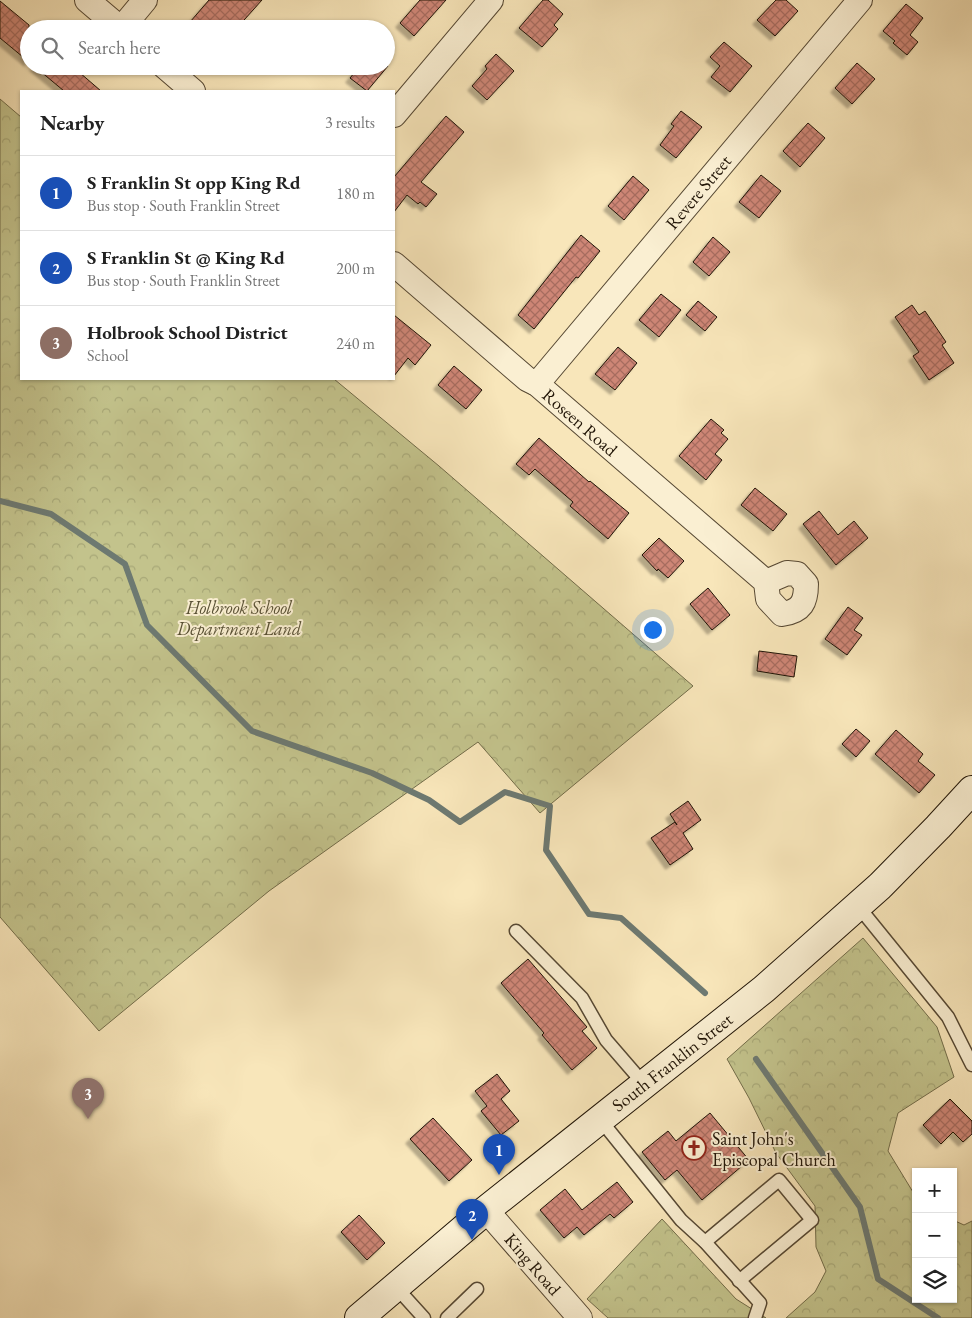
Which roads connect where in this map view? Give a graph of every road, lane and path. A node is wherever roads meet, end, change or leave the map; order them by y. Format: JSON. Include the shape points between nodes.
{"nodes":[{"id":1,"x":87,"y":0,"type":"edge"},
{"id":2,"x":145,"y":0,"type":"edge"},
{"id":3,"x":491,"y":0,"type":"edge"},
{"id":4,"x":860,"y":0,"type":"edge"},
{"id":5,"x":110,"y":20,"type":"edge"},
{"id":6,"x":128,"y":20,"type":"edge"},
{"id":7,"x":174,"y":75,"type":"edge"},
{"id":8,"x":192,"y":90,"type":"edge"},
{"id":9,"x":395,"y":114,"type":"edge"},
{"id":10,"x":395,"y":265,"type":"edge"},
{"id":11,"x":537,"y":384,"type":"junction"},
{"id":12,"x":766,"y":582,"type":"dead end"},
{"id":13,"x":972,"y":790,"type":"edge"},
{"id":14,"x":858,"y":906,"type":"junction"},
{"id":15,"x":516,"y":931,"type":"dead end"},
{"id":16,"x":972,"y":1065,"type":"edge"},
{"id":17,"x":644,"y":1084,"type":"junction"},
{"id":18,"x":600,"y":1118,"type":"junction"},
{"id":19,"x":486,"y":1210,"type":"junction"},
{"id":20,"x":705,"y":1242,"type":"junction"},
{"id":21,"x":739,"y":1281,"type":"junction"},
{"id":22,"x":395,"y":1286,"type":"junction"},
{"id":23,"x":477,"y":1289,"type":"dead end"},
{"id":24,"x":358,"y":1318,"type":"edge"},
{"id":25,"x":424,"y":1318,"type":"edge"},
{"id":26,"x":446,"y":1318,"type":"edge"},
{"id":27,"x":580,"y":1318,"type":"edge"},
{"id":28,"x":755,"y":1318,"type":"edge"}],
"edges":[{"from":1,"to":5,"type":"street"},
{"from":2,"to":6,"type":"street"},
{"from":3,"to":9,"type":"street"},
{"from":4,"to":11,"type":"street","name":"Revere Street"},
{"from":7,"to":8,"type":"street"},
{"from":10,"to":11,"type":"street","name":"Roseen Road","via":[[527,379]]},
{"from":11,"to":12,"type":"street","name":"Roseen Road"},
{"from":13,"to":14,"type":"main road","name":"South Franklin Street","via":[[913,854]]},
{"from":14,"to":16,"type":"lane","via":[[948,1017]]},
{"from":14,"to":17,"type":"main road","name":"South Franklin Street","via":[[764,989]]},
{"from":15,"to":17,"type":"lane","via":[[582,998],[606,1040]]},
{"from":17,"to":18,"type":"main road","name":"South Franklin Street"},
{"from":18,"to":19,"type":"main road","name":"South Franklin Street"},
{"from":18,"to":20,"type":"lane","via":[[681,1220]]},
{"from":19,"to":22,"type":"main road","name":"South Franklin Street"},
{"from":19,"to":27,"type":"street","name":"King Road"},
{"from":20,"to":21,"type":"lane"},
{"from":20,"to":21,"type":"lane","via":[[779,1180],[812,1220]]},
{"from":21,"to":28,"type":"lane","via":[[760,1304]]},
{"from":22,"to":24,"type":"main road","name":"South Franklin Street"},
{"from":22,"to":25,"type":"lane"},
{"from":23,"to":26,"type":"lane"}]}
